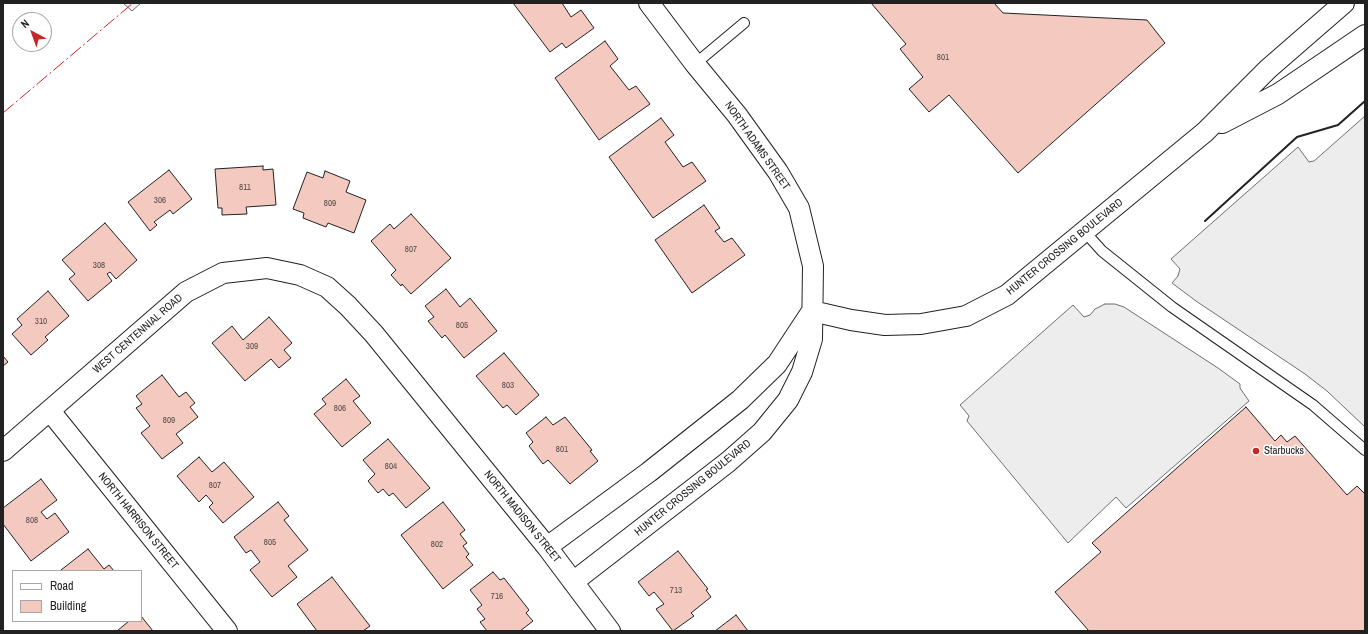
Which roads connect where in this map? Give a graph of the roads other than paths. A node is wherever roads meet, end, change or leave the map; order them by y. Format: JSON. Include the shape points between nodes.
{"nodes":[{"id":1,"x":649,"y":3,"type":"edge"},
{"id":2,"x":1344,"y":3,"type":"edge"},
{"id":3,"x":744,"y":23,"type":"dead end"},
{"id":4,"x":1365,"y":35,"type":"edge"},
{"id":5,"x":695,"y":64,"type":"junction"},
{"id":6,"x":1205,"y":132,"type":"junction"},
{"id":7,"x":1084,"y":231,"type":"junction"},
{"id":8,"x":812,"y":311,"type":"junction"},
{"id":9,"x":432,"y":405,"type":"joint"},
{"id":10,"x":50,"y":411,"type":"junction"},
{"id":11,"x":1365,"y":450,"type":"edge"},
{"id":12,"x":3,"y":451,"type":"edge"},
{"id":13,"x":547,"y":547,"type":"junction"},
{"id":14,"x":573,"y":582,"type":"junction"},
{"id":15,"x":227,"y":631,"type":"edge"},
{"id":16,"x":610,"y":631,"type":"edge"}],
"edges":[{"from":1,"to":5,"type":"street","name":"NORTH ADAMS STREET"},
{"from":2,"to":6,"type":"street","name":"HUNTER CROSSING BOULEVARD","via":[[1268,70]]},
{"from":3,"to":5,"type":"lane"},
{"from":4,"to":6,"type":"street","name":"HUNTER CROSSING BOULEVARD","via":[[1278,94]]},
{"from":5,"to":8,"type":"street","name":"NORTH ADAMS STREET","via":[[773,165],[799,208],[813,266]]},
{"from":6,"to":7,"type":"street","name":"HUNTER CROSSING BOULEVARD"},
{"from":7,"to":8,"type":"street","name":"HUNTER CROSSING BOULEVARD","via":[[1007,295],[966,316],[921,324],[885,325]]},
{"from":7,"to":11,"type":"lane","via":[[1102,251],[1172,307],[1313,405]]},
{"from":8,"to":13,"type":"street","via":[[777,364],[740,400],[649,472]]},
{"from":8,"to":14,"type":"street","name":"HUNTER CROSSING BOULEVARD","via":[[812,339],[802,372],[788,400],[762,432],[718,470]]},
{"from":9,"to":10,"type":"street","name":"WEST CENTENNIAL ROAD","via":[[374,334],[326,287],[300,275],[267,268],[223,273],[186,292]]},
{"from":9,"to":13,"type":"street","name":"NORTH MADISON STREET"},
{"from":10,"to":12,"type":"street","name":"WEST CENTENNIAL ROAD"},
{"from":10,"to":15,"type":"street","name":"NORTH HARRISON STREET"},
{"from":13,"to":14,"type":"street","name":"NORTH MADISON STREET"},
{"from":14,"to":16,"type":"street","name":"NORTH MADISON STREET"}]}
